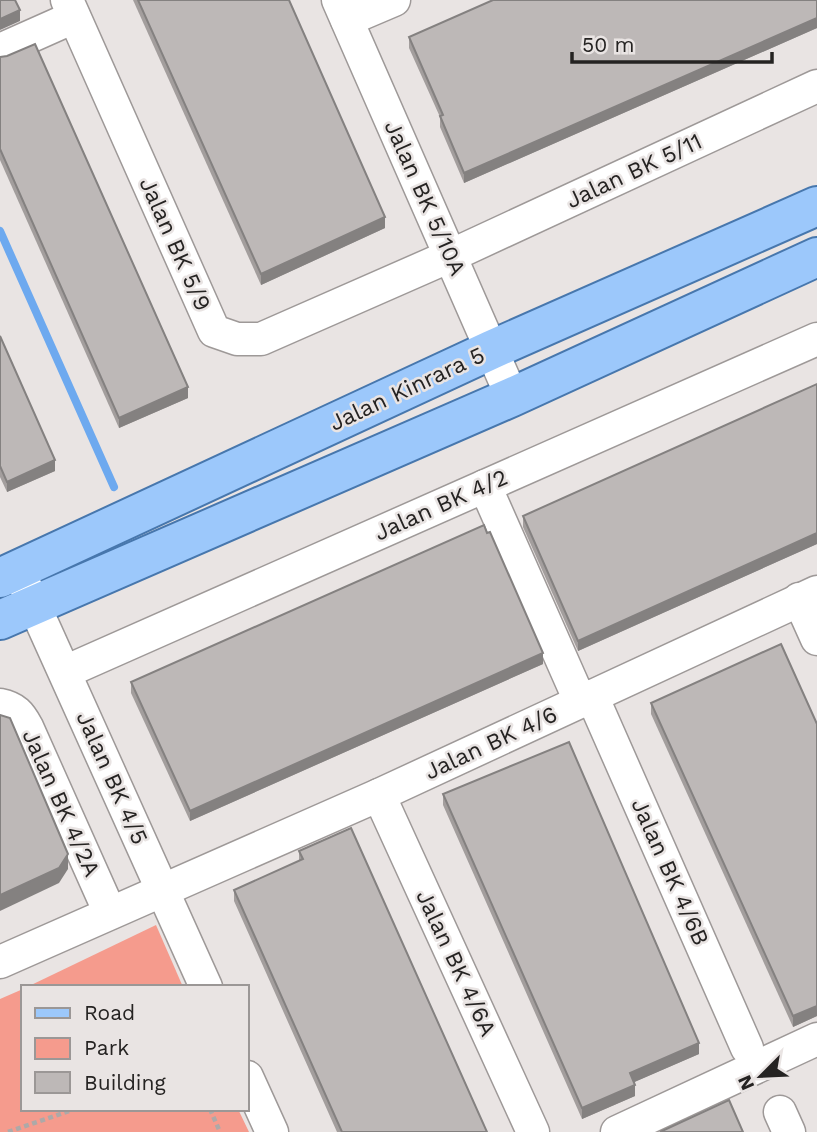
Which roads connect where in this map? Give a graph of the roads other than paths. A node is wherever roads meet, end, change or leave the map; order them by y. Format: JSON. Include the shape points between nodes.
{"nodes":[{"id":1,"x":394,"y":0,"type":"edge"},
{"id":2,"x":71,"y":8,"type":"edge"},
{"id":3,"x":342,"y":10,"type":"edge"},
{"id":4,"x":0,"y":50,"type":"edge"},
{"id":5,"x":817,"y":86,"type":"edge"},
{"id":6,"x":817,"y":206,"type":"edge"},
{"id":7,"x":450,"y":256,"type":"junction"},
{"id":8,"x":817,"y":257,"type":"edge"},
{"id":9,"x":817,"y":339,"type":"edge"},
{"id":10,"x":491,"y":350,"type":"junction"},
{"id":11,"x":512,"y":397,"type":"junction"},
{"id":12,"x":485,"y":486,"type":"junction"},
{"id":13,"x":9,"y":574,"type":"edge"},
{"id":14,"x":808,"y":596,"type":"edge"},
{"id":15,"x":34,"y":605,"type":"junction"},
{"id":16,"x":0,"y":620,"type":"edge"},
{"id":17,"x":817,"y":639,"type":"edge"},
{"id":18,"x":65,"y":672,"type":"junction"},
{"id":19,"x":586,"y":698,"type":"junction"},
{"id":20,"x":0,"y":705,"type":"edge"},
{"id":21,"x":379,"y":794,"type":"junction"},
{"id":22,"x":163,"y":890,"type":"junction"},
{"id":23,"x":110,"y":914,"type":"junction"},
{"id":24,"x":0,"y":962,"type":"edge"},
{"id":25,"x":205,"y":985,"type":"edge"},
{"id":26,"x":817,"y":1039,"type":"edge"},
{"id":27,"x":747,"y":1048,"type":"dead end"},
{"id":28,"x":248,"y":1079,"type":"edge"},
{"id":29,"x":272,"y":1132,"type":"edge"},
{"id":30,"x":533,"y":1132,"type":"edge"},
{"id":31,"x":617,"y":1132,"type":"edge"}],
"edges":[{"from":1,"to":3,"type":"street"},
{"from":2,"to":4,"type":"street"},
{"from":2,"to":7,"type":"street","name":"Jalan BK 5/9","via":[[214,331],[261,340]]},
{"from":3,"to":7,"type":"street","name":"Jalan BK 5/10A"},
{"from":5,"to":7,"type":"street","name":"Jalan BK 5/11"},
{"from":6,"to":10,"type":"main road","name":"Jalan Kinrara 5"},
{"from":7,"to":10,"type":"street","name":"Jalan BK 5/10A"},
{"from":8,"to":11,"type":"main road","name":"Jalan Kinrara 5"},
{"from":9,"to":12,"type":"street","name":"Jalan BK 4/2"},
{"from":10,"to":11,"type":"street","name":"Jalan BK 5/10A"},
{"from":10,"to":13,"type":"main road","name":"Jalan Kinrara 5"},
{"from":11,"to":15,"type":"main road","name":"Jalan Kinrara 5"},
{"from":12,"to":18,"type":"street","name":"Jalan BK 4/2"},
{"from":12,"to":19,"type":"street","name":"Jalan BK 4/6B"},
{"from":13,"to":15,"type":"street","name":"Jalan BK 4/5"},
{"from":14,"to":17,"type":"street"},
{"from":14,"to":19,"type":"street","name":"Jalan BK 4/6"},
{"from":15,"to":16,"type":"main road","name":"Jalan Kinrara 5"},
{"from":15,"to":18,"type":"street","name":"Jalan BK 4/5"},
{"from":18,"to":22,"type":"street","name":"Jalan BK 4/5"},
{"from":19,"to":21,"type":"street","name":"Jalan BK 4/6"},
{"from":19,"to":27,"type":"street","name":"Jalan BK 4/6B"},
{"from":20,"to":23,"type":"street","name":"Jalan BK 4/2A","via":[[21,715]]},
{"from":21,"to":22,"type":"street","name":"Jalan BK 4/6"},
{"from":21,"to":30,"type":"street","name":"Jalan BK 4/6A"},
{"from":22,"to":23,"type":"street"},
{"from":22,"to":25,"type":"street","name":"Jalan BK 4/5"},
{"from":23,"to":24,"type":"street"},
{"from":26,"to":31,"type":"street"},
{"from":28,"to":29,"type":"street"}]}
